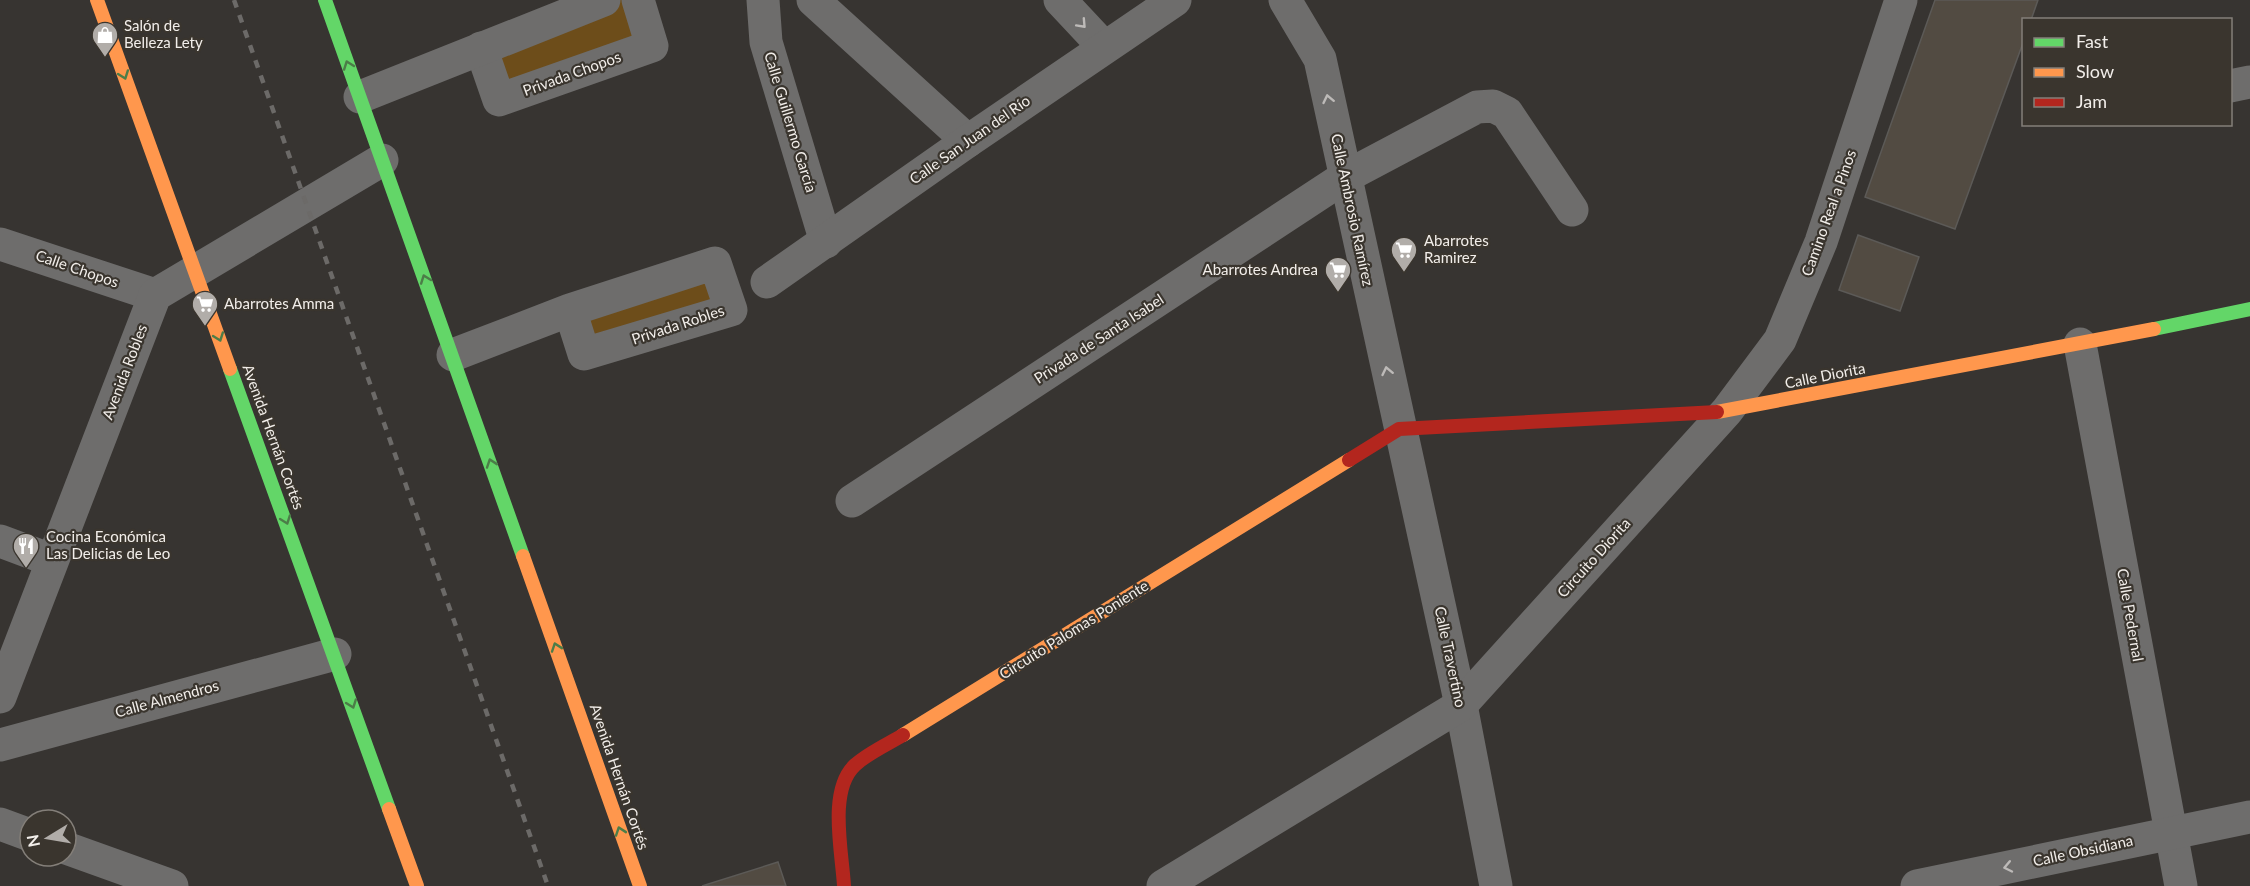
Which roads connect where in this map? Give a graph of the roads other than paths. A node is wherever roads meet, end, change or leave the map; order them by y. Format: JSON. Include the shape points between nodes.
{"nodes":[{"id":1,"x":325,"y":0,"type":"edge"},
{"id":2,"x":604,"y":0,"type":"edge"},
{"id":3,"x":638,"y":0,"type":"edge"},
{"id":4,"x":763,"y":0,"type":"edge"},
{"id":5,"x":813,"y":0,"type":"edge"},
{"id":6,"x":1060,"y":0,"type":"edge"},
{"id":7,"x":1175,"y":0,"type":"edge"},
{"id":8,"x":1285,"y":0,"type":"edge"},
{"id":9,"x":1901,"y":0,"type":"edge"},
{"id":10,"x":93,"y":2,"type":"edge"},
{"id":11,"x":1104,"y":47,"type":"junction"},
{"id":12,"x":481,"y":48,"type":"junction"},
{"id":13,"x":2250,"y":82,"type":"edge"},
{"id":14,"x":2232,"y":86,"type":"edge"},
{"id":15,"x":360,"y":97,"type":"junction"},
{"id":16,"x":968,"y":141,"type":"junction"},
{"id":17,"x":382,"y":160,"type":"junction"},
{"id":18,"x":1345,"y":177,"type":"junction"},
{"id":19,"x":1572,"y":210,"type":"dead end"},
{"id":20,"x":826,"y":242,"type":"junction"},
{"id":21,"x":0,"y":243,"type":"edge"},
{"id":22,"x":195,"y":270,"type":"junction"},
{"id":23,"x":768,"y":282,"type":"dead end"},
{"id":24,"x":155,"y":295,"type":"junction"},
{"id":25,"x":2250,"y":309,"type":"edge"},
{"id":26,"x":570,"y":310,"type":"dead end"},
{"id":27,"x":2080,"y":344,"type":"junction"},
{"id":28,"x":453,"y":355,"type":"junction"},
{"id":29,"x":1727,"y":411,"type":"junction"},
{"id":30,"x":1400,"y":429,"type":"junction"},
{"id":31,"x":852,"y":501,"type":"dead end"},
{"id":32,"x":0,"y":541,"type":"edge"},
{"id":33,"x":51,"y":560,"type":"junction"},
{"id":34,"x":335,"y":654,"type":"junction"},
{"id":35,"x":0,"y":697,"type":"edge"},
{"id":36,"x":1461,"y":705,"type":"junction"},
{"id":37,"x":0,"y":745,"type":"edge"},
{"id":38,"x":2250,"y":818,"type":"edge"},
{"id":39,"x":0,"y":824,"type":"edge"},
{"id":40,"x":18,"y":831,"type":"edge"},
{"id":41,"x":2170,"y":833,"type":"junction"},
{"id":42,"x":78,"y":852,"type":"edge"},
{"id":43,"x":172,"y":886,"type":"edge"},
{"id":44,"x":417,"y":886,"type":"edge"},
{"id":45,"x":640,"y":886,"type":"edge"},
{"id":46,"x":844,"y":886,"type":"edge"},
{"id":47,"x":1163,"y":886,"type":"edge"},
{"id":48,"x":1496,"y":886,"type":"edge"},
{"id":49,"x":1917,"y":886,"type":"edge"},
{"id":50,"x":2181,"y":886,"type":"edge"}],
"edges":[{"from":15,"to":1,"type":"main road","name":"Avenida Hernán Cortés","one_way":true},
{"from":2,"to":12,"type":"street"},
{"from":3,"to":12,"type":"street","name":"Privada Chopos","via":[[652,46],[499,100]]},
{"from":4,"to":20,"type":"street","name":"Calle Guillermo García","via":[[766,42]]},
{"from":5,"to":16,"type":"street"},
{"from":6,"to":11,"type":"street","one_way":true},
{"from":7,"to":11,"type":"street","name":"Calle San Juan del Río"},
{"from":18,"to":8,"type":"street","name":"Calle Ambrosio Ramírez","one_way":true,"via":[[1320,59]]},
{"from":9,"to":29,"type":"street","name":"Camino Real a Pinos","via":[[1821,242],[1780,340]]},
{"from":10,"to":22,"type":"main road","name":"Avenida Hernán Cortés","one_way":true},
{"from":11,"to":16,"type":"street","name":"Calle San Juan del Río"},
{"from":12,"to":15,"type":"street"},
{"from":13,"to":14,"type":"street"},
{"from":15,"to":17,"type":"main road","name":"Avenida Hernán Cortés"},
{"from":16,"to":20,"type":"street","name":"Calle San Juan del Río"},
{"from":17,"to":22,"type":"street"},
{"from":28,"to":17,"type":"main road","name":"Avenida Hernán Cortés","one_way":true},
{"from":18,"to":19,"type":"street","name":"Privada de Santa Isabel","via":[[1477,107],[1493,106],[1507,112]]},
{"from":30,"to":18,"type":"street","name":"Calle Ambrosio Ramírez","one_way":true},
{"from":18,"to":31,"type":"street","name":"Privada de Santa Isabel"},
{"from":20,"to":23,"type":"street","name":"Calle San Juan del Río"},
{"from":21,"to":24,"type":"street","name":"Calle Chopos"},
{"from":22,"to":24,"type":"street"},
{"from":22,"to":34,"type":"main road","name":"Avenida Hernán Cortés","one_way":true},
{"from":24,"to":33,"type":"street","name":"Avenida Robles"},
{"from":25,"to":27,"type":"main road","name":"Calle Diorita"},
{"from":26,"to":28,"type":"street"},
{"from":27,"to":29,"type":"main road","name":"Calle Diorita"},
{"from":27,"to":41,"type":"street","name":"Calle Pedernal"},
{"from":45,"to":28,"type":"main road","name":"Avenida Hernán Cortés","one_way":true},
{"from":29,"to":30,"type":"main road","name":"Calle Diorita"},
{"from":29,"to":36,"type":"street","name":"Circuito Diorita"},
{"from":30,"to":36,"type":"street","name":"Calle Travertino"},
{"from":30,"to":46,"type":"main road","name":"Circuito Palomas Poniente","via":[[856,764],[843,781],[839,802]]},
{"from":32,"to":33,"type":"street"},
{"from":33,"to":35,"type":"street","name":"Avenida Robles"},
{"from":34,"to":37,"type":"street","name":"Calle Almendros"},
{"from":34,"to":44,"type":"main road","name":"Avenida Hernán Cortés","one_way":true},
{"from":36,"to":47,"type":"street"},
{"from":36,"to":48,"type":"street","name":"Calle Travertino"},
{"from":38,"to":41,"type":"street","name":"Calle Obsidiana"},
{"from":39,"to":40,"type":"street"},
{"from":41,"to":49,"type":"street","name":"Calle Obsidiana","one_way":true},
{"from":41,"to":50,"type":"street","name":"Calle Pedernal"},
{"from":42,"to":43,"type":"street"}]}
